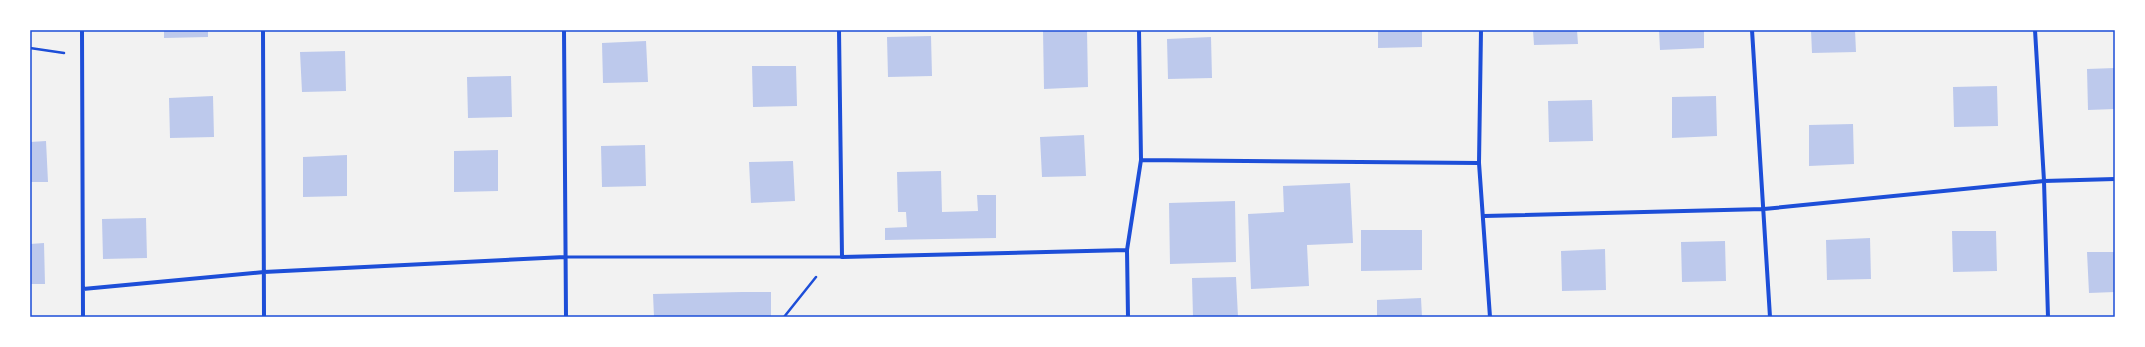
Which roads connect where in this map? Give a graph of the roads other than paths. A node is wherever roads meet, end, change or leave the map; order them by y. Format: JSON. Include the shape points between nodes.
{"nodes":[{"id":1,"x":82,"y":30,"type":"edge"},
{"id":2,"x":263,"y":30,"type":"edge"},
{"id":3,"x":564,"y":30,"type":"edge"},
{"id":4,"x":839,"y":30,"type":"edge"},
{"id":5,"x":1139,"y":30,"type":"edge"},
{"id":6,"x":1481,"y":30,"type":"edge"},
{"id":7,"x":1752,"y":30,"type":"edge"},
{"id":8,"x":2035,"y":30,"type":"edge"},
{"id":9,"x":1141,"y":160,"type":"junction"},
{"id":10,"x":1479,"y":163,"type":"junction"},
{"id":11,"x":2115,"y":179,"type":"edge"},
{"id":12,"x":2044,"y":181,"type":"junction"},
{"id":13,"x":1764,"y":209,"type":"junction"},
{"id":14,"x":1484,"y":216,"type":"junction"},
{"id":15,"x":1127,"y":250,"type":"junction"},
{"id":16,"x":566,"y":257,"type":"junction"},
{"id":17,"x":842,"y":257,"type":"junction"},
{"id":18,"x":264,"y":272,"type":"junction"},
{"id":19,"x":83,"y":289,"type":"junction"},
{"id":20,"x":83,"y":317,"type":"edge"},
{"id":21,"x":264,"y":317,"type":"edge"},
{"id":22,"x":566,"y":317,"type":"edge"},
{"id":23,"x":1128,"y":317,"type":"edge"},
{"id":24,"x":1490,"y":317,"type":"edge"},
{"id":25,"x":1770,"y":317,"type":"edge"},
{"id":26,"x":2048,"y":317,"type":"edge"}],
"edges":[{"from":1,"to":19,"type":"street"},
{"from":2,"to":18,"type":"street"},
{"from":3,"to":16,"type":"street"},
{"from":4,"to":17,"type":"street"},
{"from":5,"to":9,"type":"street"},
{"from":6,"to":10,"type":"street"},
{"from":7,"to":13,"type":"street"},
{"from":8,"to":12,"type":"street"},
{"from":9,"to":10,"type":"street"},
{"from":9,"to":15,"type":"street"},
{"from":10,"to":14,"type":"street"},
{"from":11,"to":12,"type":"street"},
{"from":12,"to":13,"type":"street"},
{"from":12,"to":26,"type":"street"},
{"from":13,"to":14,"type":"street"},
{"from":13,"to":25,"type":"street"},
{"from":14,"to":24,"type":"street"},
{"from":15,"to":17,"type":"street"},
{"from":15,"to":23,"type":"street"},
{"from":16,"to":17,"type":"lane"},
{"from":16,"to":18,"type":"street"},
{"from":16,"to":22,"type":"street"},
{"from":18,"to":19,"type":"street"},
{"from":18,"to":21,"type":"street"},
{"from":19,"to":20,"type":"street"}]}
